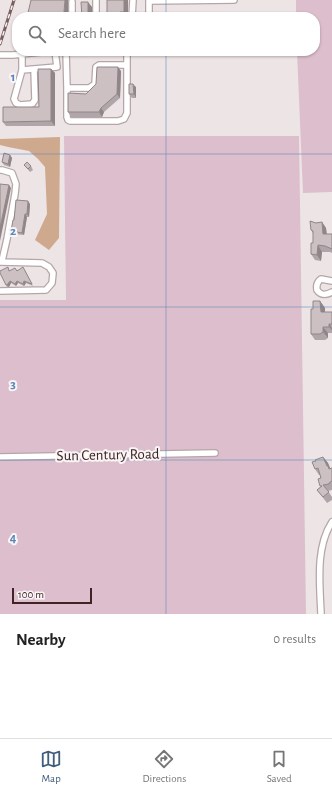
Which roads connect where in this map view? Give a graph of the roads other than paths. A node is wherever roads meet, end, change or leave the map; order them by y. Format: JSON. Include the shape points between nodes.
{"nodes":[{"id":1,"x":96,"y":0,"type":"edge"},
{"id":2,"x":132,"y":0,"type":"edge"},
{"id":3,"x":190,"y":0,"type":"edge"},
{"id":4,"x":219,"y":0,"type":"edge"},
{"id":5,"x":234,"y":0,"type":"edge"},
{"id":6,"x":149,"y":1,"type":"edge"},
{"id":7,"x":72,"y":2,"type":"dead end"},
{"id":8,"x":72,"y":12,"type":"edge"},
{"id":9,"x":96,"y":12,"type":"edge"},
{"id":10,"x":132,"y":12,"type":"edge"},
{"id":11,"x":149,"y":12,"type":"edge"},
{"id":12,"x":12,"y":54,"type":"edge"},
{"id":13,"x":0,"y":55,"type":"edge"},
{"id":14,"x":22,"y":56,"type":"edge"},
{"id":15,"x":56,"y":56,"type":"edge"},
{"id":16,"x":66,"y":56,"type":"edge"},
{"id":17,"x":127,"y":56,"type":"edge"},
{"id":18,"x":127,"y":65,"type":"junction"},
{"id":19,"x":34,"y":69,"type":"junction"},
{"id":20,"x":22,"y":70,"type":"junction"},
{"id":21,"x":67,"y":88,"type":"junction"},
{"id":22,"x":0,"y":170,"type":"edge"},
{"id":23,"x":1,"y":262,"type":"edge"},
{"id":24,"x":332,"y":281,"type":"edge"},
{"id":25,"x":0,"y":290,"type":"edge"},
{"id":26,"x":332,"y":292,"type":"edge"},
{"id":27,"x":215,"y":453,"type":"dead end"},
{"id":28,"x":0,"y":457,"type":"edge"},
{"id":29,"x":332,"y":522,"type":"edge"},
{"id":30,"x":321,"y":614,"type":"edge"}],
"edges":[{"from":1,"to":9,"type":"street"},
{"from":2,"to":10,"type":"street"},
{"from":3,"to":4,"type":"street"},
{"from":3,"to":6,"type":"street"},
{"from":4,"to":5,"type":"street"},
{"from":6,"to":11,"type":"street"},
{"from":7,"to":8,"type":"street"},
{"from":12,"to":13,"type":"street"},
{"from":14,"to":20,"type":"street"},
{"from":15,"to":19,"type":"street","via":[[57,67]]},
{"from":16,"to":21,"type":"street"},
{"from":17,"to":18,"type":"street"},
{"from":18,"to":21,"type":"street","via":[[99,65],[96,67],[95,84],[89,88]]},
{"from":18,"to":21,"type":"street","via":[[127,113],[124,120],[68,120]]},
{"from":19,"to":20,"type":"street"},
{"from":19,"to":20,"type":"street","via":[[35,100],[32,104],[20,105],[14,99]]},
{"from":22,"to":23,"type":"street","via":[[12,173],[16,184]]},
{"from":23,"to":25,"type":"street","via":[[42,263],[53,273],[52,283],[46,290]]},
{"from":24,"to":26,"type":"street","via":[[321,279],[316,283],[316,290],[322,294]]},
{"from":27,"to":28,"type":"street","name":"Sun Century Road"},
{"from":29,"to":30,"type":"street","via":[[324,542],[320,566]]}]}
